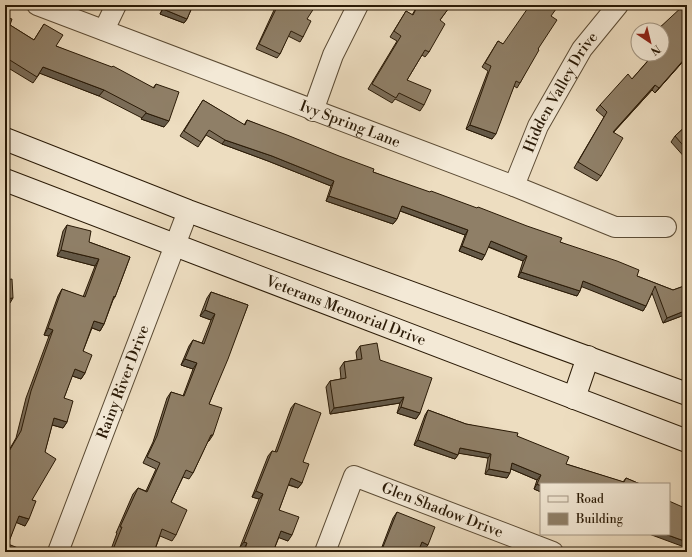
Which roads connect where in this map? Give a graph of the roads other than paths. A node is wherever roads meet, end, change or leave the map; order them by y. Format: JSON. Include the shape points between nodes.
{"nodes":[{"id":1,"x":37,"y":5,"type":"edge"},
{"id":2,"x":116,"y":5,"type":"edge"},
{"id":3,"x":358,"y":5,"type":"edge"},
{"id":4,"x":618,"y":5,"type":"edge"},
{"id":5,"x":104,"y":30,"type":"junction"},
{"id":6,"x":313,"y":110,"type":"junction"},
{"id":7,"x":5,"y":138,"type":"edge"},
{"id":8,"x":5,"y":180,"type":"edge"},
{"id":9,"x":514,"y":186,"type":"junction"},
{"id":10,"x":188,"y":211,"type":"junction"},
{"id":11,"x":666,"y":227,"type":"dead end"},
{"id":12,"x":175,"y":246,"type":"junction"},
{"id":13,"x":588,"y":357,"type":"junction"},
{"id":14,"x":687,"y":394,"type":"edge"},
{"id":15,"x":574,"y":398,"type":"junction"},
{"id":16,"x":687,"y":441,"type":"edge"},
{"id":17,"x":58,"y":552,"type":"edge"},
{"id":18,"x":326,"y":552,"type":"edge"},
{"id":19,"x":553,"y":552,"type":"edge"}],
"edges":[{"from":1,"to":5,"type":"street","name":"Ivy Spring Lane"},
{"from":2,"to":5,"type":"street"},
{"from":3,"to":6,"type":"street","via":[[333,55]]},
{"from":4,"to":9,"type":"street","name":"Hidden Valley Drive","via":[[578,55],[538,126]]},
{"from":5,"to":6,"type":"street","name":"Ivy Spring Lane"},
{"from":6,"to":9,"type":"street","name":"Ivy Spring Lane"},
{"from":7,"to":10,"type":"main road"},
{"from":8,"to":12,"type":"main road","name":"Veterans Memorial Drive"},
{"from":9,"to":11,"type":"street","name":"Ivy Spring Lane","via":[[615,227]]},
{"from":10,"to":12,"type":"street","name":"Rainy River Drive"},
{"from":10,"to":13,"type":"main road"},
{"from":12,"to":15,"type":"main road","name":"Veterans Memorial Drive"},
{"from":12,"to":17,"type":"street","name":"Rainy River Drive"},
{"from":13,"to":14,"type":"main road"},
{"from":13,"to":15,"type":"main road"},
{"from":15,"to":16,"type":"main road","name":"Veterans Memorial Drive"},
{"from":18,"to":19,"type":"street","name":"Glen Shadow Drive","via":[[354,476]]}]}
